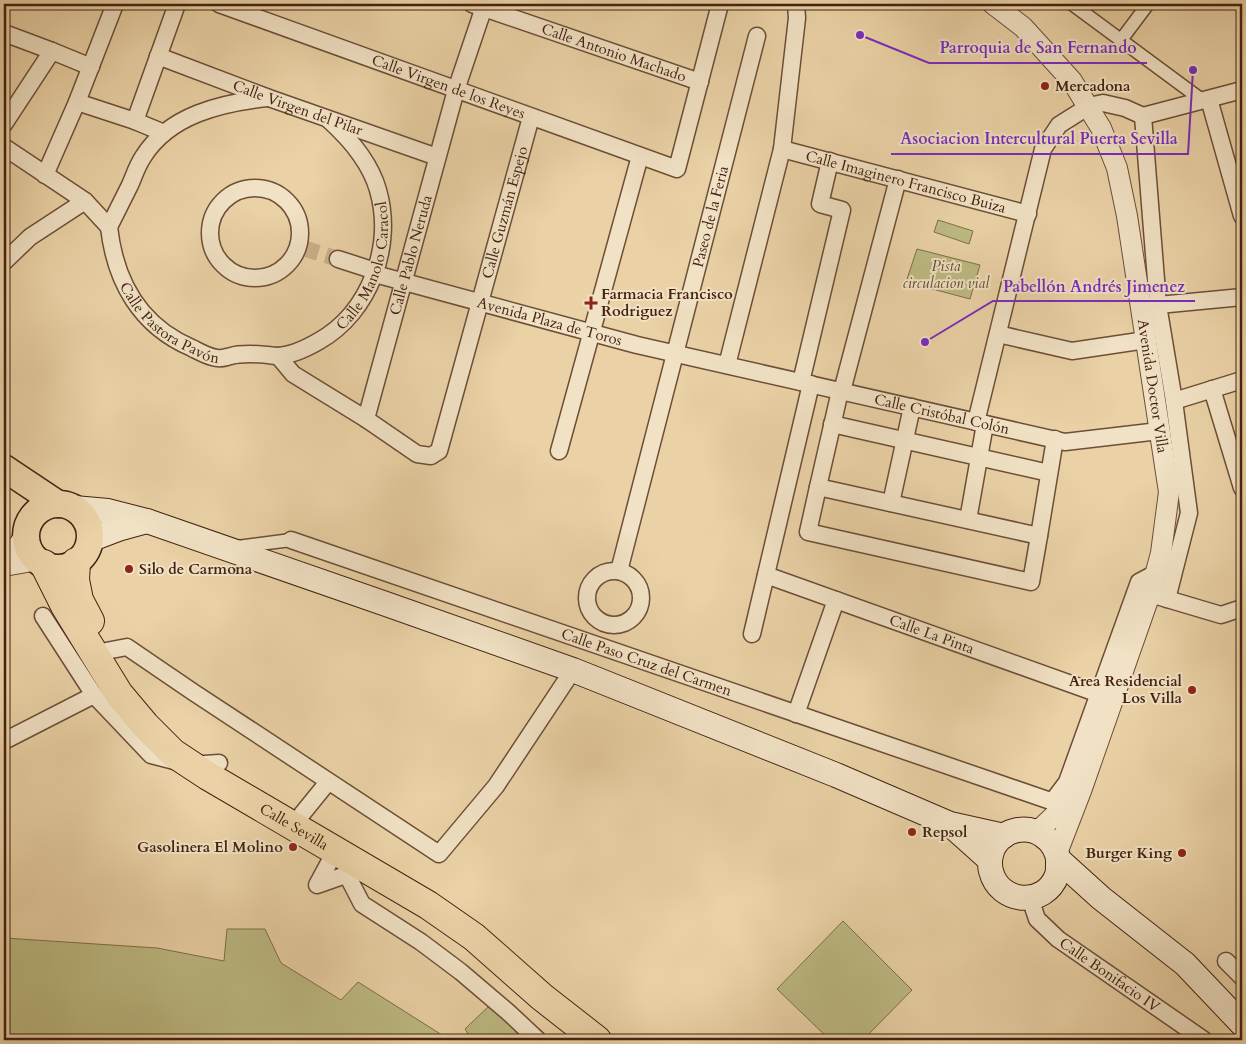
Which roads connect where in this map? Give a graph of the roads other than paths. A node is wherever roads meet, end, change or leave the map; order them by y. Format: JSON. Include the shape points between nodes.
{"nodes":[{"id":1,"x":115,"y":4,"type":"edge"},
{"id":2,"x":177,"y":4,"type":"edge"},
{"id":3,"x":219,"y":4,"type":"edge"},
{"id":4,"x":720,"y":4,"type":"edge"},
{"id":5,"x":796,"y":4,"type":"edge"},
{"id":6,"x":993,"y":4,"type":"edge"},
{"id":7,"x":1072,"y":4,"type":"edge"},
{"id":8,"x":1148,"y":4,"type":"edge"},
{"id":9,"x":480,"y":5,"type":"edge"},
{"id":10,"x":4,"y":33,"type":"edge"},
{"id":11,"x":757,"y":36,"type":"dead end"},
{"id":12,"x":1121,"y":40,"type":"junction"},
{"id":13,"x":52,"y":51,"type":"junction"},
{"id":14,"x":158,"y":56,"type":"junction"},
{"id":15,"x":91,"y":68,"type":"junction"},
{"id":16,"x":700,"y":82,"type":"junction"},
{"id":17,"x":456,"y":90,"type":"junction"},
{"id":18,"x":1242,"y":90,"type":"edge"},
{"id":19,"x":269,"y":98,"type":"junction"},
{"id":20,"x":1206,"y":100,"type":"junction"},
{"id":21,"x":77,"y":102,"type":"junction"},
{"id":22,"x":1089,"y":106,"type":"junction"},
{"id":23,"x":1143,"y":116,"type":"junction"},
{"id":24,"x":531,"y":117,"type":"junction"},
{"id":25,"x":329,"y":120,"type":"junction"},
{"id":26,"x":135,"y":121,"type":"junction"},
{"id":27,"x":4,"y":124,"type":"edge"},
{"id":28,"x":164,"y":133,"type":"junction"},
{"id":29,"x":4,"y":147,"type":"edge"},
{"id":30,"x":782,"y":149,"type":"junction"},
{"id":31,"x":640,"y":156,"type":"junction"},
{"id":32,"x":437,"y":157,"type":"junction"},
{"id":33,"x":830,"y":161,"type":"junction"},
{"id":34,"x":45,"y":175,"type":"junction"},
{"id":35,"x":898,"y":179,"type":"junction"},
{"id":36,"x":85,"y":201,"type":"junction"},
{"id":37,"x":1028,"y":214,"type":"junction"},
{"id":38,"x":1242,"y":216,"type":"edge"},
{"id":39,"x":110,"y":227,"type":"junction"},
{"id":40,"x":301,"y":247,"type":"joint"},
{"id":41,"x":338,"y":259,"type":"tunnel mouth"},
{"id":42,"x":4,"y":262,"type":"edge"},
{"id":43,"x":375,"y":272,"type":"junction"},
{"id":44,"x":404,"y":282,"type":"junction"},
{"id":45,"x":1242,"y":297,"type":"edge"},
{"id":46,"x":480,"y":303,"type":"junction"},
{"id":47,"x":1150,"y":306,"type":"junction"},
{"id":48,"x":592,"y":333,"type":"junction"},
{"id":49,"x":998,"y":334,"type":"junction"},
{"id":50,"x":1146,"y":340,"type":"junction"},
{"id":51,"x":675,"y":354,"type":"junction"},
{"id":52,"x":278,"y":356,"type":"junction"},
{"id":53,"x":727,"y":365,"type":"junction"},
{"id":54,"x":1242,"y":380,"type":"edge"},
{"id":55,"x":806,"y":383,"type":"junction"},
{"id":56,"x":1212,"y":389,"type":"junction"},
{"id":57,"x":841,"y":391,"type":"junction"},
{"id":58,"x":1174,"y":401,"type":"junction"},
{"id":59,"x":912,"y":407,"type":"junction"},
{"id":60,"x":366,"y":420,"type":"junction"},
{"id":61,"x":981,"y":423,"type":"junction"},
{"id":62,"x":832,"y":424,"type":"junction"},
{"id":63,"x":1159,"y":430,"type":"junction"},
{"id":64,"x":1055,"y":439,"type":"junction"},
{"id":65,"x":905,"y":440,"type":"junction"},
{"id":66,"x":559,"y":451,"type":"dead end"},
{"id":67,"x":979,"y":457,"type":"junction"},
{"id":68,"x":4,"y":469,"type":"edge"},
{"id":69,"x":1049,"y":473,"type":"junction"},
{"id":70,"x":818,"y":487,"type":"junction"},
{"id":71,"x":1242,"y":488,"type":"edge"},
{"id":72,"x":891,"y":503,"type":"junction"},
{"id":73,"x":66,"y":506,"type":"junction"},
{"id":74,"x":968,"y":520,"type":"junction"},
{"id":75,"x":147,"y":521,"type":"junction"},
{"id":76,"x":27,"y":531,"type":"junction"},
{"id":77,"x":1039,"y":536,"type":"junction"},
{"id":78,"x":291,"y":540,"type":"joint"},
{"id":79,"x":227,"y":549,"type":"junction"},
{"id":80,"x":82,"y":551,"type":"junction"},
{"id":81,"x":4,"y":558,"type":"edge"},
{"id":82,"x":41,"y":562,"type":"junction"},
{"id":83,"x":4,"y":566,"type":"edge"},
{"id":84,"x":619,"y":571,"type":"junction"},
{"id":85,"x":1156,"y":573,"type":"junction"},
{"id":86,"x":766,"y":575,"type":"junction"},
{"id":87,"x":1158,"y":596,"type":"junction"},
{"id":88,"x":836,"y":600,"type":"junction"},
{"id":89,"x":1242,"y":608,"type":"edge"},
{"id":90,"x":42,"y":616,"type":"dead end"},
{"id":91,"x":603,"y":624,"type":"junction"},
{"id":92,"x":752,"y":634,"type":"dead end"},
{"id":93,"x":597,"y":645,"type":"junction"},
{"id":94,"x":106,"y":651,"type":"junction"},
{"id":95,"x":573,"y":670,"type":"junction"},
{"id":96,"x":1099,"y":694,"type":"junction"},
{"id":97,"x":94,"y":695,"type":"junction"},
{"id":98,"x":796,"y":714,"type":"junction"},
{"id":99,"x":4,"y":741,"type":"edge"},
{"id":100,"x":219,"y":763,"type":"junction"},
{"id":101,"x":190,"y":765,"type":"junction"},
{"id":102,"x":328,"y":782,"type":"junction"},
{"id":103,"x":1081,"y":791,"type":"junction"},
{"id":104,"x":1058,"y":804,"type":"junction"},
{"id":105,"x":302,"y":814,"type":"junction"},
{"id":106,"x":950,"y":824,"type":"junction"},
{"id":107,"x":1038,"y":832,"type":"junction"},
{"id":108,"x":1004,"y":836,"type":"junction"},
{"id":109,"x":330,"y":848,"type":"junction"},
{"id":110,"x":1058,"y":856,"type":"junction"},
{"id":111,"x":990,"y":860,"type":"junction"},
{"id":112,"x":356,"y":872,"type":"junction"},
{"id":113,"x":1051,"y":886,"type":"junction"},
{"id":114,"x":1030,"y":898,"type":"junction"},
{"id":115,"x":1101,"y":898,"type":"junction"},
{"id":116,"x":1226,"y":961,"type":"dead end"},
{"id":117,"x":1242,"y":977,"type":"edge"},
{"id":118,"x":1242,"y":1024,"type":"edge"},
{"id":119,"x":538,"y":1040,"type":"edge"},
{"id":120,"x":598,"y":1040,"type":"edge"},
{"id":121,"x":603,"y":1040,"type":"edge"},
{"id":122,"x":1204,"y":1040,"type":"edge"}],
"edges":[{"from":1,"to":15,"type":"street"},
{"from":2,"to":14,"type":"street"},
{"from":3,"to":17,"type":"street","name":"Calle Virgen de los Reyes"},
{"from":4,"to":16,"type":"street"},
{"from":5,"to":30,"type":"street"},
{"from":6,"to":22,"type":"street","name":"Avenida Doctor Villa","via":[[1024,27],[1072,81]]},
{"from":7,"to":12,"type":"street"},
{"from":8,"to":12,"type":"street"},
{"from":9,"to":16,"type":"street","name":"Calle Antonio Machado"},
{"from":9,"to":17,"type":"street","name":"Calle Pablo Neruda"},
{"from":10,"to":13,"type":"street"},
{"from":11,"to":51,"type":"street","name":"Paseo de la Feria"},
{"from":12,"to":20,"type":"street"},
{"from":13,"to":15,"type":"street"},
{"from":13,"to":27,"type":"street"},
{"from":14,"to":19,"type":"street","name":"Calle Virgen del Pilar"},
{"from":14,"to":26,"type":"street"},
{"from":15,"to":21,"type":"street"},
{"from":16,"to":31,"type":"street","name":"Calle Virgen de los Reyes","via":[[677,169]]},
{"from":17,"to":24,"type":"street","name":"Calle Virgen de los Reyes"},
{"from":17,"to":32,"type":"street","name":"Calle Pablo Neruda"},
{"from":18,"to":20,"type":"street"},
{"from":19,"to":25,"type":"street","name":"Calle Virgen del Pilar"},
{"from":19,"to":28,"type":"street","via":[[212,108],[185,119]]},
{"from":20,"to":23,"type":"street"},
{"from":20,"to":38,"type":"street"},
{"from":21,"to":26,"type":"street"},
{"from":21,"to":34,"type":"street"},
{"from":22,"to":23,"type":"street","via":[[1103,103]]},
{"from":22,"to":37,"type":"street","via":[[1059,125],[1043,149]]},
{"from":22,"to":47,"type":"street","name":"Avenida Doctor Villa","via":[[1117,168]]},
{"from":23,"to":47,"type":"street","name":"Avenida Doctor Villa"},
{"from":24,"to":31,"type":"street","name":"Calle Virgen de los Reyes"},
{"from":24,"to":46,"type":"street","name":"Calle Guzmán Espejo"},
{"from":25,"to":32,"type":"street","name":"Calle Virgen del Pilar"},
{"from":25,"to":43,"type":"street","name":"Calle Manolo Caracol","via":[[359,152],[378,191],[382,233]]},
{"from":26,"to":28,"type":"street"},
{"from":28,"to":39,"type":"street","via":[[142,159]]},
{"from":29,"to":34,"type":"street"},
{"from":30,"to":33,"type":"street","name":"Calle Imaginero Francisco Buiza"},
{"from":30,"to":53,"type":"street"},
{"from":31,"to":48,"type":"street"},
{"from":32,"to":44,"type":"street","name":"Calle Pablo Neruda"},
{"from":33,"to":35,"type":"street","name":"Calle Imaginero Francisco Buiza"},
{"from":33,"to":55,"type":"street","via":[[820,204],[842,210]]},
{"from":34,"to":36,"type":"street"},
{"from":35,"to":37,"type":"street","name":"Calle Imaginero Francisco Buiza"},
{"from":35,"to":57,"type":"street"},
{"from":36,"to":39,"type":"street"},
{"from":36,"to":42,"type":"street","via":[[30,237]]},
{"from":37,"to":49,"type":"street"},
{"from":39,"to":52,"type":"street","name":"Calle Pastora Pavón","via":[[120,274],[136,303],[160,329],[184,345],[214,357],[245,354]]},
{"from":40,"to":40,"type":"street","via":[[300,226],[295,212],[288,201],[271,190],[251,188],[238,191],[222,202],[212,218],[210,234],[217,257],[226,267],[241,275],[257,278],[276,273]]},
{"from":41,"to":43,"type":"street","name":"Avenida Plaza de Toros"},
{"from":43,"to":44,"type":"street","name":"Avenida Plaza de Toros"},
{"from":43,"to":52,"type":"street","name":"Calle Manolo Caracol","via":[[369,288],[352,313],[332,333],[306,348]]},
{"from":44,"to":46,"type":"street","name":"Avenida Plaza de Toros"},
{"from":44,"to":60,"type":"street","name":"Calle Pablo Neruda"},
{"from":45,"to":47,"type":"street"},
{"from":46,"to":48,"type":"street","name":"Avenida Plaza de Toros"},
{"from":46,"to":60,"type":"street","name":"Calle Guzmán Espejo","via":[[440,451],[431,456],[417,454]]},
{"from":47,"to":50,"type":"street","name":"Avenida Doctor Villa"},
{"from":47,"to":58,"type":"street","name":"Avenida Doctor Villa"},
{"from":48,"to":51,"type":"street","name":"Avenida Plaza de Toros"},
{"from":48,"to":66,"type":"street"},
{"from":49,"to":50,"type":"street","via":[[1072,351]]},
{"from":49,"to":61,"type":"street"},
{"from":50,"to":63,"type":"street","name":"Avenida Doctor Villa"},
{"from":51,"to":53,"type":"street","name":"Avenida Plaza de Toros"},
{"from":51,"to":84,"type":"street","name":"Paseo de la Feria"},
{"from":52,"to":60,"type":"street","via":[[293,374]]},
{"from":53,"to":55,"type":"street","name":"Calle Cristóbal Colón"},
{"from":54,"to":56,"type":"street"},
{"from":55,"to":57,"type":"street","name":"Calle Cristóbal Colón"},
{"from":55,"to":86,"type":"street"},
{"from":56,"to":58,"type":"street"},
{"from":56,"to":71,"type":"street"},
{"from":57,"to":59,"type":"street","name":"Calle Cristóbal Colón"},
{"from":57,"to":62,"type":"street"},
{"from":58,"to":87,"type":"street","name":"Avenida Doctor Villa","via":[[1189,512]]},
{"from":59,"to":61,"type":"street","name":"Calle Cristóbal Colón"},
{"from":59,"to":65,"type":"street"},
{"from":61,"to":64,"type":"street","name":"Calle Cristóbal Colón"},
{"from":61,"to":67,"type":"street"},
{"from":62,"to":65,"type":"street"},
{"from":62,"to":70,"type":"street"},
{"from":63,"to":64,"type":"street","name":"Calle Cristóbal Colón","via":[[1065,442]]},
{"from":63,"to":85,"type":"street","name":"Avenida Doctor Villa","via":[[1169,492]]},
{"from":64,"to":69,"type":"street"},
{"from":65,"to":67,"type":"street"},
{"from":65,"to":72,"type":"street"},
{"from":67,"to":69,"type":"street"},
{"from":67,"to":74,"type":"street"},
{"from":68,"to":73,"type":"main road"},
{"from":68,"to":76,"type":"main road"},
{"from":69,"to":77,"type":"street"},
{"from":70,"to":72,"type":"street"},
{"from":70,"to":77,"type":"street","via":[[808,532],[1032,582]]},
{"from":72,"to":74,"type":"street"},
{"from":73,"to":75,"type":"main road","via":[[108,511]]},
{"from":73,"to":76,"type":"main road","via":[[48,505],[39,510],[32,517]]},
{"from":73,"to":80,"type":"main road","via":[[81,514],[87,522],[89,531]]},
{"from":74,"to":77,"type":"street"},
{"from":75,"to":79,"type":"main road"},
{"from":75,"to":80,"type":"main road","via":[[118,529]]},
{"from":76,"to":81,"type":"street","via":[[13,552]]},
{"from":76,"to":82,"type":"main road","via":[[27,544]]},
{"from":78,"to":79,"type":"street","name":"Calle Paso Cruz del Carmen"},
{"from":78,"to":93,"type":"street","name":"Calle Paso Cruz del Carmen"},
{"from":79,"to":95,"type":"main road"},
{"from":80,"to":82,"type":"main road","via":[[68,566],[52,567]]},
{"from":80,"to":94,"type":"highway","name":"Calle Sevilla","via":[[75,580],[79,600]]},
{"from":82,"to":83,"type":"street"},
{"from":82,"to":101,"type":"highway","name":"Calle Sevilla","via":[[119,694],[145,725]]},
{"from":84,"to":91,"type":"street","via":[[602,573],[589,586],[587,603],[590,612]]},
{"from":84,"to":91,"type":"street","via":[[628,574],[640,588],[640,607],[630,621],[612,626]]},
{"from":85,"to":87,"type":"street","name":"Avenida Doctor Villa"},
{"from":85,"to":96,"type":"street","via":[[1139,582]]},
{"from":86,"to":88,"type":"street","name":"Calle La Pinta"},
{"from":86,"to":92,"type":"street"},
{"from":87,"to":89,"type":"street","via":[[1221,615]]},
{"from":87,"to":103,"type":"street","name":"Avenida Doctor Villa"},
{"from":88,"to":96,"type":"street","name":"Calle La Pinta"},
{"from":88,"to":98,"type":"street"},
{"from":90,"to":97,"type":"street"},
{"from":91,"to":93,"type":"street"},
{"from":93,"to":98,"type":"street","name":"Calle Paso Cruz del Carmen"},
{"from":94,"to":100,"type":"highway","name":"Calle Sevilla","via":[[129,685],[157,715],[183,739]]},
{"from":94,"to":102,"type":"street","via":[[127,647]]},
{"from":95,"to":102,"type":"street","via":[[496,786],[439,854]]},
{"from":95,"to":106,"type":"main road"},
{"from":96,"to":104,"type":"street"},
{"from":97,"to":99,"type":"street"},
{"from":97,"to":101,"type":"street","via":[[151,755]]},
{"from":98,"to":104,"type":"street","name":"Calle Paso Cruz del Carmen"},
{"from":100,"to":101,"type":"street"},
{"from":100,"to":105,"type":"highway","name":"Calle Sevilla"},
{"from":101,"to":109,"type":"highway","name":"Calle Sevilla"},
{"from":102,"to":105,"type":"street"},
{"from":103,"to":104,"type":"street"},
{"from":103,"to":110,"type":"street","name":"Avenida Doctor Villa"},
{"from":104,"to":107,"type":"street"},
{"from":105,"to":121,"type":"highway","name":"Calle Sevilla","via":[[389,863],[481,925],[553,988]]},
{"from":106,"to":108,"type":"main road"},
{"from":106,"to":111,"type":"main road"},
{"from":107,"to":108,"type":"main road","via":[[1014,830]]},
{"from":107,"to":110,"type":"main road","via":[[1048,838]]},
{"from":108,"to":111,"type":"main road","via":[[995,846]]},
{"from":109,"to":112,"type":"highway","name":"Calle Sevilla"},
{"from":109,"to":112,"type":"street","via":[[331,859],[317,885]]},
{"from":110,"to":113,"type":"main road","via":[[1057,874]]},
{"from":110,"to":115,"type":"main road"},
{"from":111,"to":114,"type":"main road","via":[[991,872],[998,886],[1007,894]]},
{"from":112,"to":119,"type":"street","via":[[362,904],[461,972]]},
{"from":112,"to":120,"type":"highway","name":"Calle Sevilla","via":[[428,905],[474,937],[542,997]]},
{"from":113,"to":114,"type":"main road"},
{"from":113,"to":115,"type":"main road"},
{"from":114,"to":122,"type":"street","name":"Calle Bonifacio IV","via":[[1037,919],[1058,939]]},
{"from":115,"to":118,"type":"main road","via":[[1185,964]]},
{"from":116,"to":117,"type":"street"}]}
